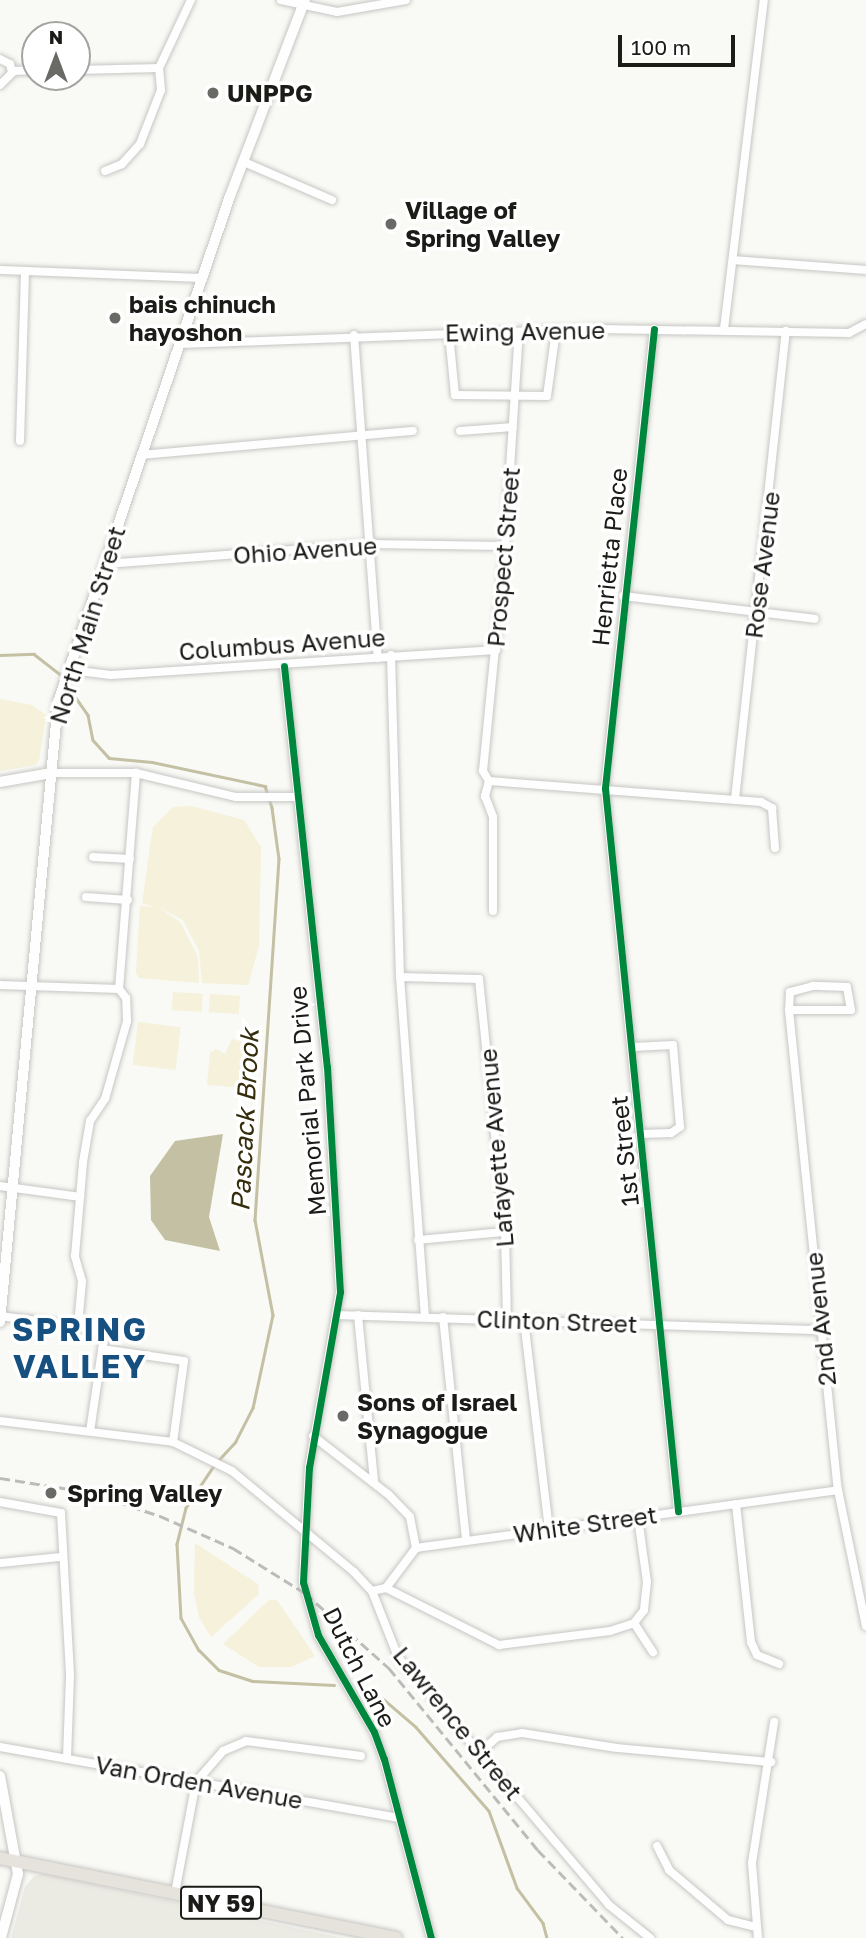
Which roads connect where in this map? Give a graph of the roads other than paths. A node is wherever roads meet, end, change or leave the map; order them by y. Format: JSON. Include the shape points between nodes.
{"nodes":[{"id":1,"x":191,"y":0,"type":"edge"},
{"id":2,"x":281,"y":0,"type":"edge"},
{"id":3,"x":406,"y":0,"type":"edge"},
{"id":4,"x":764,"y":0,"type":"edge"},
{"id":5,"x":304,"y":3,"type":"edge"},
{"id":6,"x":0,"y":60,"type":"edge"},
{"id":7,"x":159,"y":68,"type":"junction"},
{"id":8,"x":91,"y":70,"type":"edge"},
{"id":9,"x":12,"y":71,"type":"junction"},
{"id":10,"x":21,"y":71,"type":"edge"},
{"id":11,"x":0,"y":85,"type":"edge"},
{"id":12,"x":244,"y":162,"type":"junction"},
{"id":13,"x":105,"y":171,"type":"dead end"},
{"id":14,"x":332,"y":200,"type":"dead end"},
{"id":15,"x":733,"y":260,"type":"junction"},
{"id":16,"x":0,"y":270,"type":"edge"},
{"id":17,"x":866,"y":270,"type":"edge"},
{"id":18,"x":25,"y":271,"type":"junction"},
{"id":19,"x":202,"y":278,"type":"junction"},
{"id":20,"x":866,"y":324,"type":"edge"},
{"id":21,"x":724,"y":328,"type":"junction"},
{"id":22,"x":654,"y":329,"type":"junction"},
{"id":23,"x":556,"y":330,"type":"junction"},
{"id":24,"x":786,"y":331,"type":"junction"},
{"id":25,"x":519,"y":332,"type":"junction"},
{"id":26,"x":449,"y":333,"type":"junction"},
{"id":27,"x":354,"y":335,"type":"junction"},
{"id":28,"x":180,"y":344,"type":"junction"},
{"id":29,"x":514,"y":396,"type":"junction"},
{"id":30,"x":513,"y":427,"type":"junction"},
{"id":31,"x":413,"y":431,"type":"dead end"},
{"id":32,"x":460,"y":431,"type":"dead end"},
{"id":33,"x":363,"y":438,"type":"junction"},
{"id":34,"x":20,"y":441,"type":"dead end"},
{"id":35,"x":142,"y":455,"type":"junction"},
{"id":36,"x":371,"y":544,"type":"junction"},
{"id":37,"x":505,"y":546,"type":"junction"},
{"id":38,"x":106,"y":564,"type":"junction"},
{"id":39,"x":623,"y":596,"type":"junction"},
{"id":40,"x":756,"y":613,"type":"junction"},
{"id":41,"x":815,"y":620,"type":"dead end"},
{"id":42,"x":496,"y":650,"type":"junction"},
{"id":43,"x":391,"y":655,"type":"junction"},
{"id":44,"x":377,"y":658,"type":"junction"},
{"id":45,"x":284,"y":666,"type":"junction"},
{"id":46,"x":69,"y":673,"type":"junction"},
{"id":47,"x":51,"y":773,"type":"junction"},
{"id":48,"x":136,"y":774,"type":"junction"},
{"id":49,"x":489,"y":781,"type":"junction"},
{"id":50,"x":0,"y":782,"type":"edge"},
{"id":51,"x":605,"y":788,"type":"junction"},
{"id":52,"x":295,"y":797,"type":"junction"},
{"id":53,"x":735,"y":799,"type":"junction"},
{"id":54,"x":775,"y":848,"type":"dead end"},
{"id":55,"x":93,"y":857,"type":"dead end"},
{"id":56,"x":130,"y":859,"type":"junction"},
{"id":57,"x":86,"y":897,"type":"dead end"},
{"id":58,"x":128,"y":900,"type":"junction"},
{"id":59,"x":492,"y":911,"type":"dead end"},
{"id":60,"x":400,"y":977,"type":"junction"},
{"id":61,"x":0,"y":985,"type":"edge"},
{"id":62,"x":34,"y":986,"type":"junction"},
{"id":63,"x":119,"y":989,"type":"junction"},
{"id":64,"x":789,"y":1010,"type":"junction"},
{"id":65,"x":633,"y":1047,"type":"junction"},
{"id":66,"x":642,"y":1134,"type":"junction"},
{"id":67,"x":0,"y":1186,"type":"edge"},
{"id":68,"x":13,"y":1189,"type":"junction"},
{"id":69,"x":80,"y":1196,"type":"junction"},
{"id":70,"x":505,"y":1232,"type":"junction"},
{"id":71,"x":418,"y":1240,"type":"junction"},
{"id":72,"x":337,"y":1315,"type":"junction"},
{"id":73,"x":358,"y":1315,"type":"junction"},
{"id":74,"x":0,"y":1316,"type":"edge"},
{"id":75,"x":425,"y":1316,"type":"junction"},
{"id":76,"x":443,"y":1317,"type":"junction"},
{"id":77,"x":507,"y":1319,"type":"junction"},
{"id":78,"x":524,"y":1320,"type":"junction"},
{"id":79,"x":0,"y":1322,"type":"edge"},
{"id":80,"x":661,"y":1324,"type":"junction"},
{"id":81,"x":78,"y":1326,"type":"junction"},
{"id":82,"x":820,"y":1330,"type":"junction"},
{"id":83,"x":102,"y":1349,"type":"junction"},
{"id":84,"x":0,"y":1420,"type":"edge"},
{"id":85,"x":90,"y":1431,"type":"junction"},
{"id":86,"x":313,"y":1436,"type":"junction"},
{"id":87,"x":173,"y":1442,"type":"junction"},
{"id":88,"x":374,"y":1482,"type":"junction"},
{"id":89,"x":838,"y":1490,"type":"junction"},
{"id":90,"x":1,"y":1502,"type":"edge"},
{"id":91,"x":736,"y":1504,"type":"junction"},
{"id":92,"x":678,"y":1511,"type":"junction"},
{"id":93,"x":638,"y":1518,"type":"junction"},
{"id":94,"x":550,"y":1529,"type":"junction"},
{"id":95,"x":304,"y":1532,"type":"junction"},
{"id":96,"x":466,"y":1539,"type":"junction"},
{"id":97,"x":416,"y":1548,"type":"junction"},
{"id":98,"x":60,"y":1557,"type":"junction"},
{"id":99,"x":0,"y":1563,"type":"edge"},
{"id":100,"x":386,"y":1588,"type":"junction"},
{"id":101,"x":372,"y":1591,"type":"junction"},
{"id":102,"x":634,"y":1623,"type":"junction"},
{"id":103,"x":866,"y":1626,"type":"edge"},
{"id":104,"x":653,"y":1652,"type":"dead end"},
{"id":105,"x":779,"y":1664,"type":"dead end"},
{"id":106,"x":774,"y":1722,"type":"dead end"},
{"id":107,"x":0,"y":1747,"type":"edge"},
{"id":108,"x":480,"y":1752,"type":"junction"},
{"id":109,"x":361,"y":1756,"type":"dead end"},
{"id":110,"x":67,"y":1759,"type":"junction"},
{"id":111,"x":771,"y":1762,"type":"junction"},
{"id":112,"x":0,"y":1776,"type":"edge"},
{"id":113,"x":196,"y":1782,"type":"junction"},
{"id":114,"x":398,"y":1818,"type":"junction"},
{"id":115,"x":657,"y":1846,"type":"dead end"},
{"id":116,"x":0,"y":1858,"type":"edge"},
{"id":117,"x":16,"y":1861,"type":"junction"},
{"id":118,"x":175,"y":1894,"type":"junction"},
{"id":119,"x":757,"y":1927,"type":"junction"},
{"id":120,"x":1,"y":1938,"type":"edge"},
{"id":121,"x":396,"y":1938,"type":"edge"},
{"id":122,"x":431,"y":1938,"type":"edge"},
{"id":123,"x":650,"y":1938,"type":"edge"},
{"id":124,"x":758,"y":1938,"type":"edge"}],
"edges":[{"from":1,"to":7,"type":"street"},
{"from":2,"to":5,"type":"street"},
{"from":3,"to":5,"type":"street","via":[[337,12]]},
{"from":4,"to":15,"type":"street"},
{"from":5,"to":12,"type":"main road","name":"North Main Street"},
{"from":6,"to":9,"type":"street"},
{"from":7,"to":8,"type":"street"},
{"from":7,"to":13,"type":"street","via":[[161,90],[140,144],[122,164]]},
{"from":9,"to":10,"type":"street"},
{"from":9,"to":11,"type":"street","via":[[9,81]]},
{"from":12,"to":14,"type":"street"},
{"from":12,"to":19,"type":"main road","name":"North Main Street"},
{"from":15,"to":17,"type":"street"},
{"from":15,"to":21,"type":"street"},
{"from":16,"to":18,"type":"street"},
{"from":18,"to":19,"type":"street"},
{"from":18,"to":34,"type":"street"},
{"from":19,"to":28,"type":"main road","name":"North Main Street"},
{"from":20,"to":24,"type":"street","name":"Ewing Avenue","via":[[849,333]]},
{"from":21,"to":22,"type":"street","name":"Ewing Avenue"},
{"from":21,"to":24,"type":"street","name":"Ewing Avenue"},
{"from":22,"to":23,"type":"street","name":"Ewing Avenue"},
{"from":22,"to":39,"type":"street","name":"Henrietta Place"},
{"from":23,"to":25,"type":"street","name":"Ewing Avenue"},
{"from":23,"to":29,"type":"street","via":[[547,396]]},
{"from":24,"to":40,"type":"street","name":"Rose Avenue"},
{"from":25,"to":26,"type":"street","name":"Ewing Avenue"},
{"from":25,"to":29,"type":"street","name":"Prospect Street"},
{"from":26,"to":27,"type":"street","name":"Ewing Avenue"},
{"from":26,"to":29,"type":"street","via":[[455,395]]},
{"from":27,"to":28,"type":"street","name":"Ewing Avenue"},
{"from":27,"to":33,"type":"street"},
{"from":28,"to":35,"type":"main road","name":"North Main Street"},
{"from":29,"to":30,"type":"street","name":"Prospect Street"},
{"from":30,"to":32,"type":"street"},
{"from":30,"to":37,"type":"street","name":"Prospect Street"},
{"from":31,"to":33,"type":"street"},
{"from":33,"to":35,"type":"street"},
{"from":33,"to":36,"type":"street"},
{"from":35,"to":38,"type":"main road","name":"North Main Street"},
{"from":36,"to":37,"type":"street","name":"Ohio Avenue"},
{"from":36,"to":38,"type":"street","name":"Ohio Avenue"},
{"from":36,"to":44,"type":"street"},
{"from":37,"to":42,"type":"street","name":"Prospect Street"},
{"from":38,"to":46,"type":"main road","name":"North Main Street"},
{"from":39,"to":40,"type":"street"},
{"from":39,"to":51,"type":"street","name":"Henrietta Place"},
{"from":40,"to":41,"type":"street"},
{"from":40,"to":53,"type":"street","name":"Rose Avenue"},
{"from":42,"to":43,"type":"street","name":"Columbus Avenue"},
{"from":42,"to":49,"type":"street","name":"Prospect Street","via":[[483,771]]},
{"from":43,"to":44,"type":"street","name":"Columbus Avenue"},
{"from":43,"to":60,"type":"street"},
{"from":44,"to":45,"type":"street","name":"Columbus Avenue"},
{"from":45,"to":46,"type":"street","name":"Columbus Avenue"},
{"from":45,"to":52,"type":"street","name":"Memorial Park Drive"},
{"from":46,"to":47,"type":"main road","name":"North Main Street","via":[[54,722]]},
{"from":47,"to":48,"type":"street"},
{"from":47,"to":50,"type":"street"},
{"from":47,"to":62,"type":"main road","name":"North Main Street"},
{"from":48,"to":52,"type":"street","via":[[260,798]]},
{"from":48,"to":56,"type":"street"},
{"from":49,"to":51,"type":"street"},
{"from":49,"to":59,"type":"street","name":"Prospect Street","via":[[485,796],[492,817]]},
{"from":51,"to":53,"type":"street"},
{"from":51,"to":65,"type":"street","name":"1st Street"},
{"from":52,"to":72,"type":"street","name":"Memorial Park Drive","via":[[327,1067],[339,1265]]},
{"from":53,"to":54,"type":"street","via":[[772,808]]},
{"from":55,"to":56,"type":"street"},
{"from":56,"to":58,"type":"street"},
{"from":57,"to":58,"type":"street"},
{"from":58,"to":63,"type":"street"},
{"from":60,"to":70,"type":"street","name":"Lafayette Avenue","via":[[479,979]]},
{"from":60,"to":71,"type":"street"},
{"from":61,"to":62,"type":"street"},
{"from":62,"to":63,"type":"street"},
{"from":62,"to":68,"type":"main road","name":"North Main Street"},
{"from":63,"to":69,"type":"street","via":[[126,998],[127,1021],[104,1099],[90,1121]]},
{"from":64,"to":64,"type":"street","via":[[851,1010],[847,987],[813,986],[790,992]]},
{"from":64,"to":82,"type":"street","name":"2nd Avenue"},
{"from":65,"to":66,"type":"street","name":"1st Street"},
{"from":65,"to":66,"type":"street","via":[[673,1045],[680,1126],[671,1133]]},
{"from":66,"to":80,"type":"street","name":"1st Street"},
{"from":67,"to":68,"type":"street"},
{"from":68,"to":69,"type":"street"},
{"from":68,"to":74,"type":"main road","name":"North Main Street"},
{"from":69,"to":81,"type":"street","via":[[75,1256],[82,1281]]},
{"from":70,"to":71,"type":"street"},
{"from":70,"to":77,"type":"street","name":"Lafayette Avenue"},
{"from":71,"to":75,"type":"street"},
{"from":72,"to":73,"type":"street","name":"Clinton Street"},
{"from":72,"to":86,"type":"street","name":"Memorial Park Drive"},
{"from":73,"to":75,"type":"street","name":"Clinton Street"},
{"from":73,"to":88,"type":"street"},
{"from":74,"to":79,"type":"main road","name":"North Main Street"},
{"from":74,"to":81,"type":"street"},
{"from":75,"to":76,"type":"street","name":"Clinton Street"},
{"from":76,"to":77,"type":"street","name":"Clinton Street"},
{"from":76,"to":96,"type":"street"},
{"from":77,"to":78,"type":"street","name":"Clinton Street"},
{"from":78,"to":80,"type":"street","name":"Clinton Street"},
{"from":78,"to":94,"type":"street"},
{"from":80,"to":82,"type":"street","name":"Clinton Street"},
{"from":80,"to":92,"type":"street","name":"1st Street"},
{"from":81,"to":83,"type":"street","via":[[105,1330]]},
{"from":82,"to":89,"type":"street","name":"2nd Avenue"},
{"from":83,"to":85,"type":"street"},
{"from":83,"to":87,"type":"street","via":[[184,1361]]},
{"from":84,"to":85,"type":"street","name":"Lawrence Street"},
{"from":85,"to":87,"type":"street","name":"Lawrence Street"},
{"from":86,"to":88,"type":"street"},
{"from":86,"to":95,"type":"street","name":"Memorial Park Drive"},
{"from":87,"to":95,"type":"street","name":"Lawrence Street","via":[[232,1471]]},
{"from":88,"to":97,"type":"street","via":[[410,1517]]},
{"from":89,"to":91,"type":"street","name":"White Street"},
{"from":89,"to":103,"type":"street","name":"2nd Avenue"},
{"from":90,"to":98,"type":"street","via":[[61,1513]]},
{"from":91,"to":92,"type":"street","name":"White Street"},
{"from":91,"to":105,"type":"street","via":[[751,1642],[757,1655]]},
{"from":92,"to":93,"type":"street","name":"White Street"},
{"from":93,"to":94,"type":"street","name":"White Street"},
{"from":93,"to":102,"type":"street","via":[[647,1582],[644,1610]]},
{"from":94,"to":96,"type":"street","name":"White Street"},
{"from":95,"to":101,"type":"street","name":"Lawrence Street"},
{"from":95,"to":114,"type":"street","name":"Dutch Lane","via":[[303,1582],[312,1621],[374,1732]]},
{"from":96,"to":97,"type":"street","name":"White Street"},
{"from":97,"to":100,"type":"street"},
{"from":98,"to":99,"type":"street"},
{"from":98,"to":110,"type":"street","via":[[70,1676]]},
{"from":100,"to":101,"type":"street"},
{"from":100,"to":102,"type":"street","via":[[499,1645],[610,1631]]},
{"from":101,"to":108,"type":"street","name":"Lawrence Street","via":[[398,1657]]},
{"from":102,"to":104,"type":"street"},
{"from":106,"to":111,"type":"street"},
{"from":107,"to":110,"type":"street","name":"Van Orden Avenue"},
{"from":108,"to":111,"type":"street","via":[[497,1737],[522,1733],[617,1748]]},
{"from":108,"to":123,"type":"street","name":"Lawrence Street","via":[[609,1905]]},
{"from":109,"to":113,"type":"street","via":[[246,1741],[223,1751]]},
{"from":110,"to":113,"type":"street","name":"Van Orden Avenue"},
{"from":111,"to":119,"type":"street","via":[[752,1863]]},
{"from":112,"to":117,"type":"main road"},
{"from":113,"to":114,"type":"street","name":"Van Orden Avenue"},
{"from":113,"to":118,"type":"street"},
{"from":114,"to":122,"type":"street","name":"Dutch Lane"},
{"from":115,"to":119,"type":"street","via":[[669,1870],[728,1920]]},
{"from":116,"to":117,"type":"main road","number":"NY 59"},
{"from":117,"to":118,"type":"main road","number":"NY 59"},
{"from":117,"to":120,"type":"main road","via":[[17,1887]]},
{"from":118,"to":121,"type":"main road","number":"NY 59"},
{"from":119,"to":124,"type":"street"}]}
